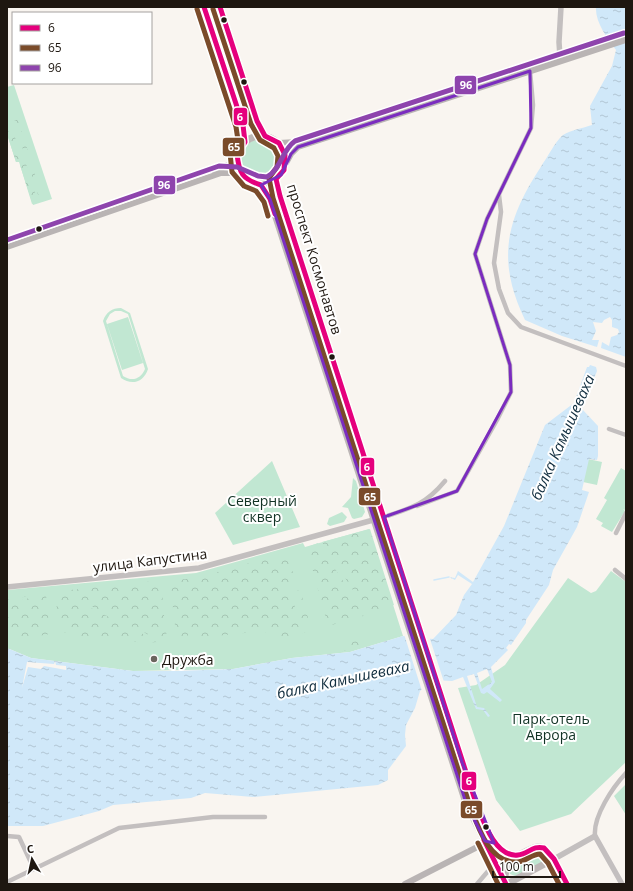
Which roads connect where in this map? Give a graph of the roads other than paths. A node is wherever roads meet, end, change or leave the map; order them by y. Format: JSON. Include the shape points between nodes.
{"nodes":[{"id":1,"x":204,"y":7,"type":"edge"},
{"id":2,"x":220,"y":7,"type":"edge"},
{"id":3,"x":561,"y":7,"type":"edge"},
{"id":4,"x":626,"y":35,"type":"edge"},
{"id":5,"x":626,"y":40,"type":"edge"},
{"id":6,"x":582,"y":52,"type":"junction"},
{"id":7,"x":560,"y":57,"type":"junction"},
{"id":8,"x":530,"y":71,"type":"junction"},
{"id":9,"x":265,"y":136,"type":"junction"},
{"id":10,"x":244,"y":142,"type":"junction"},
{"id":11,"x":279,"y":143,"type":"junction"},
{"id":12,"x":237,"y":154,"type":"junction"},
{"id":13,"x":286,"y":163,"type":"junction"},
{"id":14,"x":243,"y":176,"type":"junction"},
{"id":15,"x":276,"y":179,"type":"junction"},
{"id":16,"x":261,"y":184,"type":"junction"},
{"id":17,"x":499,"y":194,"type":"junction"},
{"id":18,"x":7,"y":243,"type":"edge"},
{"id":19,"x":7,"y":247,"type":"edge"},
{"id":20,"x":626,"y":366,"type":"edge"},
{"id":21,"x":609,"y":429,"type":"dead end"},
{"id":22,"x":626,"y":435,"type":"edge"},
{"id":23,"x":445,"y":481,"type":"dead end"},
{"id":24,"x":416,"y":506,"type":"junction"},
{"id":25,"x":626,"y":513,"type":"edge"},
{"id":26,"x":384,"y":517,"type":"junction"},
{"id":27,"x":374,"y":519,"type":"junction"},
{"id":28,"x":616,"y":533,"type":"dead end"},
{"id":29,"x":615,"y":570,"type":"dead end"},
{"id":30,"x":626,"y":579,"type":"edge"},
{"id":31,"x":7,"y":587,"type":"edge"},
{"id":32,"x":626,"y":773,"type":"edge"},
{"id":33,"x":265,"y":817,"type":"dead end"},
{"id":34,"x":7,"y":836,"type":"edge"},
{"id":35,"x":596,"y":836,"type":"junction"},
{"id":36,"x":493,"y":839,"type":"junction"},
{"id":37,"x":485,"y":841,"type":"junction"},
{"id":38,"x":518,"y":855,"type":"junction"},
{"id":39,"x":554,"y":859,"type":"junction"},
{"id":40,"x":495,"y":863,"type":"junction"},
{"id":41,"x":34,"y":869,"type":"junction"},
{"id":42,"x":7,"y":882,"type":"edge"},
{"id":43,"x":506,"y":883,"type":"edge"},
{"id":44,"x":405,"y":884,"type":"edge"},
{"id":45,"x":477,"y":884,"type":"edge"},
{"id":46,"x":567,"y":884,"type":"edge"},
{"id":47,"x":622,"y":884,"type":"edge"}],
"edges":[{"from":1,"to":10,"type":"main road","via":[[243,125]]},
{"from":2,"to":9,"type":"main road","via":[[257,121]]},
{"from":3,"to":7,"type":"street"},
{"from":4,"to":6,"type":"main road"},
{"from":5,"to":6,"type":"main road"},
{"from":6,"to":7,"type":"main road"},
{"from":6,"to":8,"type":"main road"},
{"from":7,"to":11,"type":"main road","via":[[297,142]]},
{"from":8,"to":13,"type":"main road","via":[[298,147]]},
{"from":8,"to":17,"type":"street","via":[[533,105],[531,128]]},
{"from":9,"to":10,"type":"main road","via":[[253,137]]},
{"from":9,"to":11,"type":"main road"},
{"from":10,"to":12,"type":"main road"},
{"from":11,"to":13,"type":"main road","via":[[285,154]]},
{"from":12,"to":14,"type":"main road","via":[[237,163]]},
{"from":12,"to":18,"type":"main road","via":[[220,170]]},
{"from":13,"to":15,"type":"main road","via":[[284,170]]},
{"from":14,"to":16,"type":"main road","via":[[254,184]]},
{"from":14,"to":19,"type":"main road","via":[[222,173]]},
{"from":15,"to":16,"type":"main road"},
{"from":15,"to":26,"type":"main road","name":"проспект Космонавтов"},
{"from":16,"to":27,"type":"main road","name":"проспект Космонавтов","via":[[270,199]]},
{"from":17,"to":20,"type":"street","via":[[501,212],[494,263],[499,289],[508,313],[521,327]]},
{"from":17,"to":24,"type":"street","via":[[475,254],[510,365],[511,392],[457,492]]},
{"from":21,"to":22,"type":"street"},
{"from":23,"to":24,"type":"street","name":"улица Капустина","via":[[434,494]]},
{"from":24,"to":26,"type":"street","name":"улица Капустина"},
{"from":25,"to":28,"type":"street"},
{"from":26,"to":27,"type":"street","name":"улица Капустина"},
{"from":26,"to":36,"type":"main road","name":"проспект Космонавтов","via":[[475,800]]},
{"from":27,"to":31,"type":"street","name":"улица Капустина","via":[[199,568]]},
{"from":27,"to":37,"type":"main road","name":"проспект Космонавтов","via":[[466,803]]},
{"from":29,"to":30,"type":"street"},
{"from":32,"to":35,"type":"street","via":[[602,809],[595,825]]},
{"from":33,"to":41,"type":"street","via":[[213,817],[118,828]]},
{"from":34,"to":41,"type":"street","via":[[19,837]]},
{"from":35,"to":39,"type":"street"},
{"from":35,"to":47,"type":"street"},
{"from":36,"to":37,"type":"main road"},
{"from":36,"to":38,"type":"main road","via":[[504,852]]},
{"from":37,"to":40,"type":"main road"},
{"from":37,"to":44,"type":"main road"},
{"from":38,"to":39,"type":"main road","via":[[540,847]]},
{"from":38,"to":43,"type":"main road","via":[[507,865]]},
{"from":39,"to":43,"type":"main road"},
{"from":39,"to":46,"type":"main road"},
{"from":40,"to":43,"type":"main road"},
{"from":40,"to":45,"type":"street"},
{"from":41,"to":42,"type":"street"}]}
